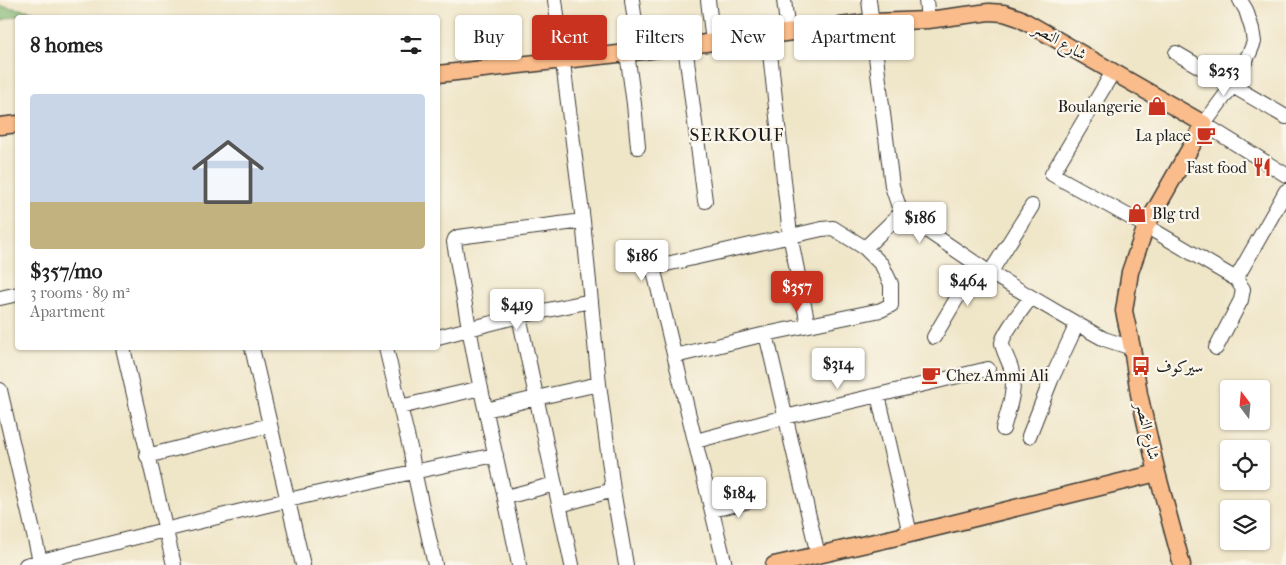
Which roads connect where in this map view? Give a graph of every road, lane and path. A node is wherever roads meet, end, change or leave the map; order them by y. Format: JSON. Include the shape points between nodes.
{"nodes":[{"id":1,"x":555,"y":0,"type":"edge"},
{"id":2,"x":632,"y":0,"type":"edge"},
{"id":3,"x":708,"y":0,"type":"edge"},
{"id":4,"x":784,"y":0,"type":"edge"},
{"id":5,"x":869,"y":0,"type":"edge"},
{"id":6,"x":926,"y":0,"type":"edge"},
{"id":7,"x":1240,"y":0,"type":"edge"},
{"id":8,"x":557,"y":15,"type":"edge"},
{"id":9,"x":632,"y":15,"type":"edge"},
{"id":10,"x":871,"y":15,"type":"edge"},
{"id":11,"x":914,"y":20,"type":"edge"},
{"id":12,"x":928,"y":20,"type":"junction"},
{"id":13,"x":794,"y":32,"type":"edge"},
{"id":14,"x":784,"y":33,"type":"edge"},
{"id":15,"x":788,"y":33,"type":"junction"},
{"id":16,"x":712,"y":34,"type":"edge"},
{"id":17,"x":1176,"y":54,"type":"dead end"},
{"id":18,"x":563,"y":60,"type":"joint"},
{"id":19,"x":633,"y":60,"type":"edge"},
{"id":20,"x":687,"y":60,"type":"edge"},
{"id":21,"x":771,"y":60,"type":"edge"},
{"id":22,"x":877,"y":60,"type":"edge"},
{"id":23,"x":1113,"y":72,"type":"junction"},
{"id":24,"x":440,"y":74,"type":"edge"},
{"id":25,"x":1232,"y":86,"type":"junction"},
{"id":26,"x":1286,"y":117,"type":"edge"},
{"id":27,"x":15,"y":124,"type":"edge"},
{"id":28,"x":1204,"y":124,"type":"junction"},
{"id":29,"x":0,"y":126,"type":"edge"},
{"id":30,"x":638,"y":147,"type":"dead end"},
{"id":31,"x":1286,"y":175,"type":"edge"},
{"id":32,"x":1286,"y":191,"type":"edge"},
{"id":33,"x":705,"y":201,"type":"dead end"},
{"id":34,"x":1032,"y":206,"type":"dead end"},
{"id":35,"x":901,"y":213,"type":"junction"},
{"id":36,"x":582,"y":221,"type":"junction"},
{"id":37,"x":1146,"y":226,"type":"junction"},
{"id":38,"x":790,"y":235,"type":"junction"},
{"id":39,"x":865,"y":248,"type":"junction"},
{"id":40,"x":977,"y":264,"type":"junction"},
{"id":41,"x":990,"y":273,"type":"junction"},
{"id":42,"x":1236,"y":280,"type":"junction"},
{"id":43,"x":15,"y":295,"type":"edge"},
{"id":44,"x":1031,"y":297,"type":"junction"},
{"id":45,"x":0,"y":298,"type":"edge"},
{"id":46,"x":591,"y":301,"type":"junction"},
{"id":47,"x":519,"y":316,"type":"junction"},
{"id":48,"x":1077,"y":324,"type":"junction"},
{"id":49,"x":808,"y":325,"type":"junction"},
{"id":50,"x":469,"y":328,"type":"junction"},
{"id":51,"x":766,"y":334,"type":"junction"},
{"id":52,"x":440,"y":336,"type":"edge"},
{"id":53,"x":934,"y":337,"type":"dead end"},
{"id":54,"x":1132,"y":348,"type":"junction"},
{"id":55,"x":1216,"y":348,"type":"dead end"},
{"id":56,"x":123,"y":350,"type":"edge"},
{"id":57,"x":252,"y":350,"type":"edge"},
{"id":58,"x":390,"y":350,"type":"edge"},
{"id":59,"x":675,"y":356,"type":"junction"},
{"id":60,"x":988,"y":369,"type":"dead end"},
{"id":61,"x":599,"y":384,"type":"junction"},
{"id":62,"x":481,"y":388,"type":"junction"},
{"id":63,"x":0,"y":390,"type":"edge"},
{"id":64,"x":878,"y":395,"type":"junction"},
{"id":65,"x":536,"y":398,"type":"junction"},
{"id":66,"x":400,"y":407,"type":"junction"},
{"id":67,"x":486,"y":410,"type":"junction"},
{"id":68,"x":785,"y":417,"type":"junction"},
{"id":69,"x":270,"y":425,"type":"junction"},
{"id":70,"x":1003,"y":429,"type":"dead end"},
{"id":71,"x":1029,"y":436,"type":"dead end"},
{"id":72,"x":696,"y":441,"type":"junction"},
{"id":73,"x":496,"y":454,"type":"junction"},
{"id":74,"x":147,"y":456,"type":"junction"},
{"id":75,"x":414,"y":471,"type":"junction"},
{"id":76,"x":1157,"y":473,"type":"junction"},
{"id":77,"x":555,"y":484,"type":"junction"},
{"id":78,"x":613,"y":490,"type":"junction"},
{"id":79,"x":506,"y":497,"type":"junction"},
{"id":80,"x":758,"y":499,"type":"dead end"},
{"id":81,"x":287,"y":500,"type":"junction"},
{"id":82,"x":560,"y":505,"type":"junction"},
{"id":83,"x":712,"y":510,"type":"junction"},
{"id":84,"x":166,"y":529,"type":"junction"},
{"id":85,"x":910,"y":534,"type":"junction"},
{"id":86,"x":818,"y":555,"type":"junction"},
{"id":87,"x":36,"y":564,"type":"edge"},
{"id":88,"x":174,"y":565,"type":"edge"},
{"id":89,"x":303,"y":565,"type":"edge"},
{"id":90,"x":435,"y":565,"type":"edge"},
{"id":91,"x":519,"y":565,"type":"edge"},
{"id":92,"x":572,"y":565,"type":"edge"},
{"id":93,"x":626,"y":565,"type":"edge"},
{"id":94,"x":725,"y":565,"type":"edge"},
{"id":95,"x":774,"y":565,"type":"edge"},
{"id":96,"x":1182,"y":565,"type":"edge"}],
"edges":[{"from":1,"to":8,"type":"street"},
{"from":2,"to":9,"type":"street"},
{"from":3,"to":16,"type":"street"},
{"from":4,"to":15,"type":"street"},
{"from":5,"to":10,"type":"street"},
{"from":6,"to":12,"type":"street"},
{"from":7,"to":25,"type":"street","via":[[1246,10],[1254,42]]},
{"from":11,"to":12,"type":"main road","name":"شارع النصر"},
{"from":12,"to":23,"type":"main road","name":"شارع النصر","via":[[1004,13],[1019,18]]},
{"from":13,"to":15,"type":"main road","name":"شارع النصر"},
{"from":14,"to":15,"type":"main road","name":"شارع النصر"},
{"from":17,"to":25,"type":"street"},
{"from":18,"to":24,"type":"main road","name":"شارع النصر"},
{"from":18,"to":36,"type":"street"},
{"from":19,"to":30,"type":"street"},
{"from":20,"to":33,"type":"street"},
{"from":21,"to":38,"type":"street"},
{"from":22,"to":35,"type":"street","via":[[892,186]]},
{"from":23,"to":28,"type":"main road","name":"شارع النصر"},
{"from":23,"to":37,"type":"street","via":[[1052,174]]},
{"from":25,"to":26,"type":"street"},
{"from":25,"to":28,"type":"street"},
{"from":27,"to":29,"type":"main road"},
{"from":28,"to":31,"type":"street"},
{"from":28,"to":37,"type":"main road","name":"شارع النصر"},
{"from":32,"to":42,"type":"street"},
{"from":34,"to":41,"type":"street"},
{"from":35,"to":39,"type":"street"},
{"from":35,"to":40,"type":"street"},
{"from":36,"to":46,"type":"street"},
{"from":36,"to":50,"type":"street","via":[[455,239]]},
{"from":37,"to":42,"type":"street"},
{"from":37,"to":54,"type":"main road","name":"شارع النصر","via":[[1130,272],[1124,312]]},
{"from":38,"to":39,"type":"street","via":[[833,228]]},
{"from":38,"to":49,"type":"street"},
{"from":38,"to":59,"type":"street","via":[[653,266]]},
{"from":39,"to":49,"type":"street","via":[[882,266],[891,284],[891,305],[881,310]]},
{"from":40,"to":41,"type":"street"},
{"from":40,"to":53,"type":"street"},
{"from":41,"to":44,"type":"street"},
{"from":42,"to":55,"type":"street","via":[[1243,289],[1241,300]]},
{"from":43,"to":45,"type":"street"},
{"from":44,"to":48,"type":"street"},
{"from":44,"to":70,"type":"street","via":[[1002,341],[1012,370],[1013,387]]},
{"from":46,"to":47,"type":"street"},
{"from":46,"to":61,"type":"street"},
{"from":47,"to":50,"type":"street"},
{"from":47,"to":65,"type":"street"},
{"from":48,"to":54,"type":"street","via":[[1104,339]]},
{"from":48,"to":71,"type":"street"},
{"from":49,"to":51,"type":"street"},
{"from":50,"to":52,"type":"street"},
{"from":50,"to":62,"type":"street"},
{"from":51,"to":59,"type":"street"},
{"from":51,"to":68,"type":"street"},
{"from":54,"to":76,"type":"main road","name":"شارع النصر"},
{"from":56,"to":74,"type":"street"},
{"from":57,"to":69,"type":"street"},
{"from":58,"to":66,"type":"street"},
{"from":59,"to":72,"type":"street"},
{"from":60,"to":64,"type":"street"},
{"from":61,"to":65,"type":"street"},
{"from":61,"to":78,"type":"street"},
{"from":62,"to":66,"type":"street"},
{"from":62,"to":67,"type":"street"},
{"from":63,"to":87,"type":"street"},
{"from":64,"to":68,"type":"street"},
{"from":64,"to":85,"type":"street"},
{"from":65,"to":67,"type":"street"},
{"from":65,"to":77,"type":"street"},
{"from":66,"to":75,"type":"street"},
{"from":67,"to":73,"type":"street"},
{"from":68,"to":72,"type":"street"},
{"from":68,"to":86,"type":"street"},
{"from":69,"to":74,"type":"street"},
{"from":69,"to":81,"type":"street"},
{"from":72,"to":83,"type":"street"},
{"from":73,"to":75,"type":"street"},
{"from":73,"to":79,"type":"street"},
{"from":74,"to":84,"type":"street"},
{"from":75,"to":81,"type":"street"},
{"from":75,"to":90,"type":"street"},
{"from":76,"to":85,"type":"main road"},
{"from":76,"to":96,"type":"main road","name":"شارع النصر"},
{"from":77,"to":79,"type":"street"},
{"from":77,"to":82,"type":"street"},
{"from":78,"to":82,"type":"street"},
{"from":78,"to":93,"type":"street"},
{"from":79,"to":91,"type":"street"},
{"from":80,"to":83,"type":"street"},
{"from":81,"to":84,"type":"street"},
{"from":81,"to":89,"type":"street"},
{"from":82,"to":92,"type":"street"},
{"from":83,"to":94,"type":"street"},
{"from":84,"to":87,"type":"street"},
{"from":84,"to":88,"type":"street"},
{"from":85,"to":86,"type":"main road"},
{"from":86,"to":95,"type":"main road"}]}
